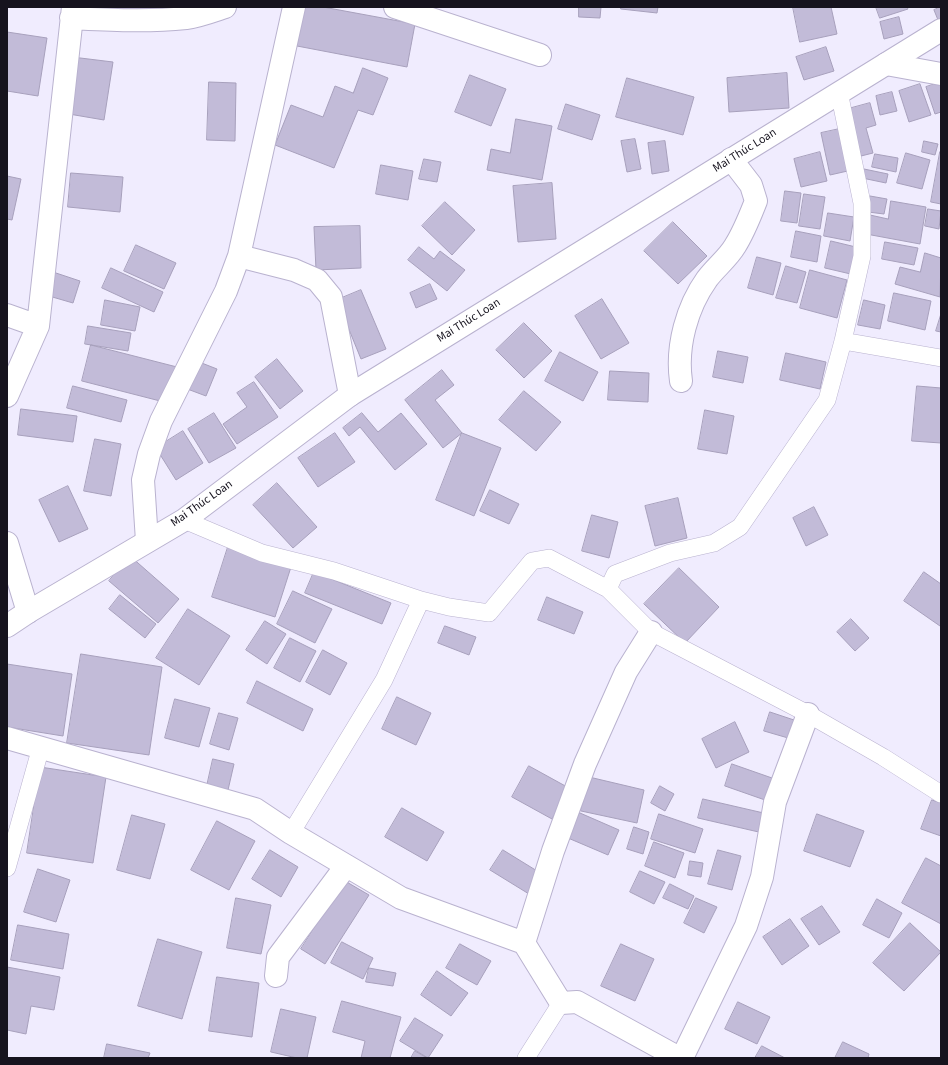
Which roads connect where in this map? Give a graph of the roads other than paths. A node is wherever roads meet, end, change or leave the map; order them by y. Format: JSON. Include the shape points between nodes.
{"nodes":[{"id":1,"x":225,"y":7,"type":"edge"},
{"id":2,"x":294,"y":7,"type":"edge"},
{"id":3,"x":394,"y":7,"type":"edge"},
{"id":4,"x":72,"y":13,"type":"edge"},
{"id":5,"x":941,"y":30,"type":"edge"},
{"id":6,"x":540,"y":55,"type":"dead end"},
{"id":7,"x":886,"y":64,"type":"junction"},
{"id":8,"x":941,"y":74,"type":"edge"},
{"id":9,"x":839,"y":92,"type":"junction"},
{"id":10,"x":731,"y":159,"type":"junction"},
{"id":11,"x":239,"y":256,"type":"junction"},
{"id":12,"x":7,"y":315,"type":"edge"},
{"id":13,"x":38,"y":326,"type":"junction"},
{"id":14,"x":843,"y":341,"type":"junction"},
{"id":15,"x":941,"y":358,"type":"edge"},
{"id":16,"x":681,"y":381,"type":"dead end"},
{"id":17,"x":350,"y":395,"type":"junction"},
{"id":18,"x":7,"y":396,"type":"edge"},
{"id":19,"x":184,"y":520,"type":"junction"},
{"id":20,"x":147,"y":541,"type":"junction"},
{"id":21,"x":7,"y":543,"type":"edge"},
{"id":22,"x":608,"y":589,"type":"junction"},
{"id":23,"x":421,"y":600,"type":"junction"},
{"id":24,"x":28,"y":612,"type":"junction"},
{"id":25,"x":7,"y":626,"type":"edge"},
{"id":26,"x":651,"y":632,"type":"junction"},
{"id":27,"x":808,"y":714,"type":"junction"},
{"id":28,"x":7,"y":738,"type":"edge"},
{"id":29,"x":41,"y":747,"type":"junction"},
{"id":30,"x":941,"y":794,"type":"edge"},
{"id":31,"x":291,"y":833,"type":"junction"},
{"id":32,"x":346,"y":866,"type":"junction"},
{"id":33,"x":7,"y":868,"type":"edge"},
{"id":34,"x":524,"y":944,"type":"junction"},
{"id":35,"x":276,"y":976,"type":"dead end"},
{"id":36,"x":561,"y":1003,"type":"junction"},
{"id":37,"x":526,"y":1058,"type":"edge"},
{"id":38,"x":681,"y":1058,"type":"edge"}],
"edges":[{"from":1,"to":4,"type":"street","via":[[187,18],[121,20]]},
{"from":2,"to":11,"type":"street"},
{"from":3,"to":6,"type":"street"},
{"from":4,"to":13,"type":"street"},
{"from":5,"to":7,"type":"street","name":"Mai Thúc Loan"},
{"from":7,"to":8,"type":"street"},
{"from":7,"to":9,"type":"street","name":"Mai Thúc Loan"},
{"from":9,"to":10,"type":"street","name":"Mai Thúc Loan"},
{"from":9,"to":14,"type":"lane","via":[[862,203],[862,256]]},
{"from":10,"to":16,"type":"street","via":[[751,185],[756,201],[735,247],[707,279],[688,312],[680,354]]},
{"from":10,"to":17,"type":"street","name":"Mai Thúc Loan"},
{"from":11,"to":17,"type":"street","via":[[300,272],[317,280],[331,297]]},
{"from":11,"to":20,"type":"street","via":[[226,291],[161,421],[149,454],[143,480]]},
{"from":12,"to":13,"type":"street"},
{"from":13,"to":18,"type":"street"},
{"from":14,"to":15,"type":"lane"},
{"from":14,"to":22,"type":"lane","via":[[827,400],[740,527],[714,543],[670,553],[615,574]]},
{"from":17,"to":19,"type":"street","name":"Mai Thúc Loan"},
{"from":19,"to":20,"type":"street","name":"Mai Thúc Loan"},
{"from":19,"to":23,"type":"lane","via":[[262,553],[334,571]]},
{"from":20,"to":24,"type":"street","name":"Mai Thúc Loan"},
{"from":21,"to":24,"type":"street"},
{"from":22,"to":23,"type":"lane","via":[[549,558],[532,560],[489,613]]},
{"from":22,"to":26,"type":"lane"},
{"from":23,"to":31,"type":"lane","via":[[384,680]]},
{"from":24,"to":25,"type":"street","name":"Mai Thúc Loan"},
{"from":26,"to":27,"type":"lane"},
{"from":26,"to":34,"type":"street","via":[[626,672],[585,764],[553,851]]},
{"from":27,"to":30,"type":"lane"},
{"from":27,"to":38,"type":"street","via":[[775,802],[762,877],[746,926]]},
{"from":28,"to":29,"type":"street"},
{"from":29,"to":31,"type":"street","via":[[255,809]]},
{"from":29,"to":33,"type":"lane"},
{"from":31,"to":32,"type":"street"},
{"from":32,"to":34,"type":"street","via":[[401,898]]},
{"from":32,"to":35,"type":"street","via":[[278,957]]},
{"from":34,"to":36,"type":"street"},
{"from":36,"to":37,"type":"lane"},
{"from":36,"to":38,"type":"street","via":[[577,1002]]}]}
